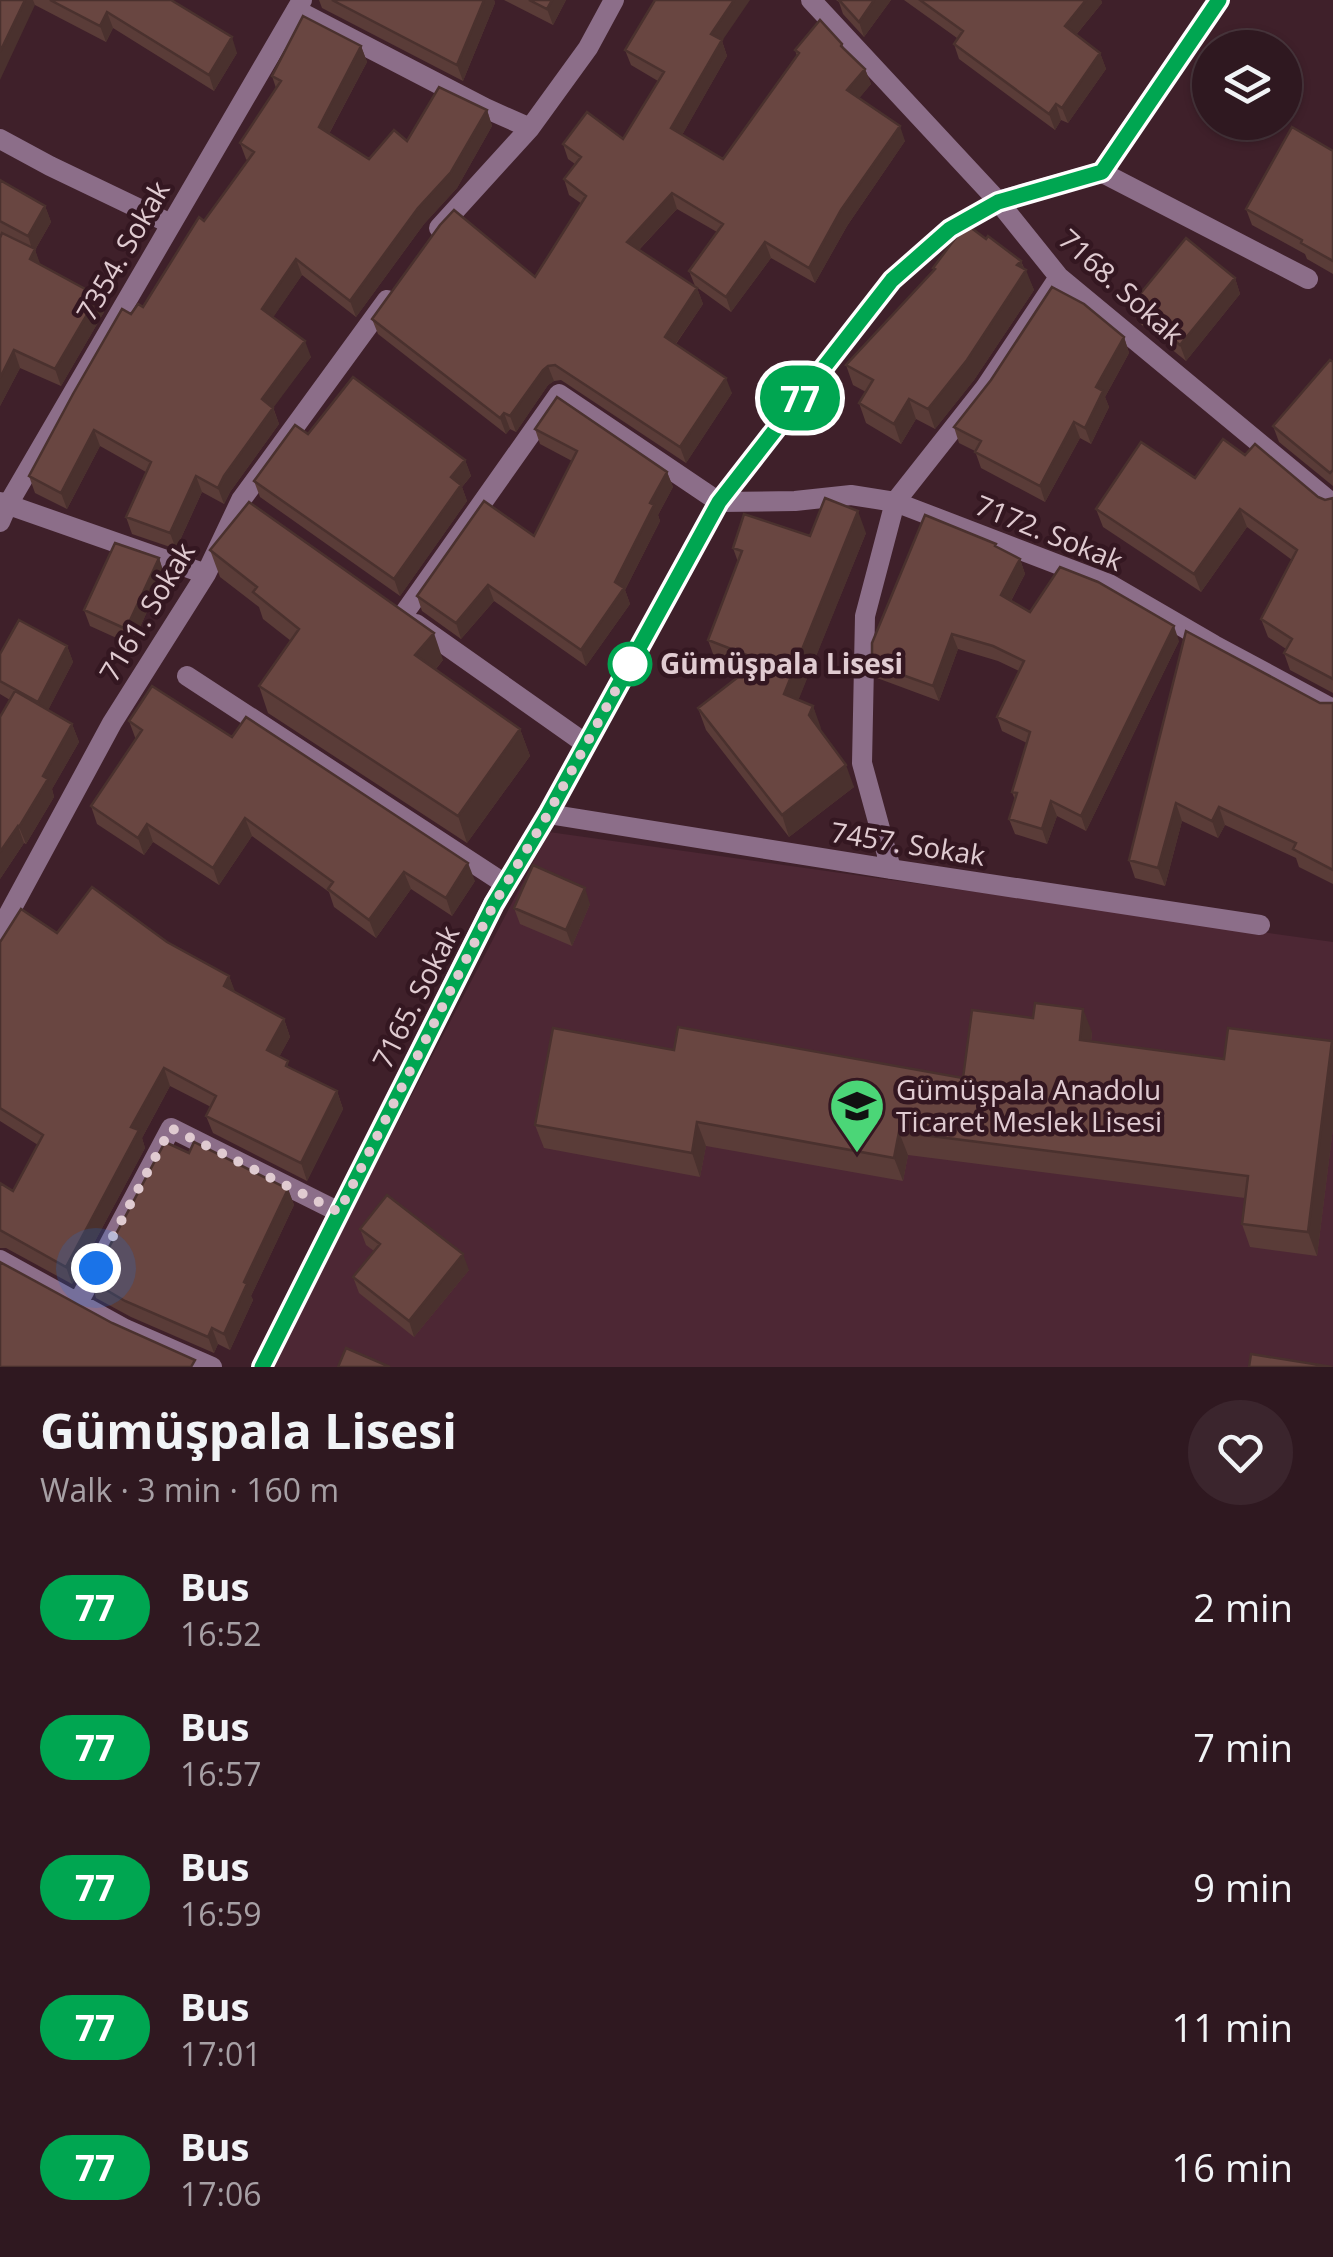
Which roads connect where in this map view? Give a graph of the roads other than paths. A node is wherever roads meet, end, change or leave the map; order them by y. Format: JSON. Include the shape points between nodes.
{"nodes":[{"id":1,"x":614,"y":0,"type":"edge"},
{"id":2,"x":811,"y":0,"type":"edge"},
{"id":3,"x":1219,"y":0,"type":"edge"},
{"id":4,"x":299,"y":5,"type":"edge"},
{"id":5,"x":530,"y":128,"type":"junction"},
{"id":6,"x":0,"y":139,"type":"edge"},
{"id":7,"x":1102,"y":172,"type":"junction"},
{"id":8,"x":998,"y":202,"type":"junction"},
{"id":9,"x":171,"y":224,"type":"junction"},
{"id":10,"x":424,"y":248,"type":"edge"},
{"id":11,"x":1059,"y":276,"type":"junction"},
{"id":12,"x":1308,"y":278,"type":"dead end"},
{"id":13,"x":401,"y":280,"type":"edge"},
{"id":14,"x":719,"y":502,"type":"junction"},
{"id":15,"x":895,"y":502,"type":"junction"},
{"id":16,"x":1333,"y":504,"type":"edge"},
{"id":17,"x":2,"y":510,"type":"edge"},
{"id":18,"x":206,"y":574,"type":"junction"},
{"id":19,"x":187,"y":676,"type":"dead end"},
{"id":20,"x":1333,"y":709,"type":"edge"},
{"id":21,"x":586,"y":744,"type":"junction"},
{"id":22,"x":548,"y":814,"type":"junction"},
{"id":23,"x":890,"y":869,"type":"junction"},
{"id":24,"x":505,"y":884,"type":"junction"},
{"id":25,"x":1260,"y":925,"type":"dead end"},
{"id":26,"x":0,"y":930,"type":"edge"},
{"id":27,"x":339,"y":1212,"type":"junction"},
{"id":28,"x":0,"y":1260,"type":"edge"},
{"id":29,"x":78,"y":1302,"type":"junction"},
{"id":30,"x":212,"y":1367,"type":"edge"},
{"id":31,"x":262,"y":1367,"type":"edge"}],
"edges":[{"from":1,"to":5,"type":"street"},
{"from":2,"to":8,"type":"street","name":"7168. Sokak"},
{"from":3,"to":7,"type":"street"},
{"from":4,"to":5,"type":"street","name":"7354. Sokak"},
{"from":4,"to":9,"type":"street","name":"7354. Sokak"},
{"from":5,"to":10,"type":"street"},
{"from":6,"to":9,"type":"street"},
{"from":7,"to":8,"type":"street","name":"7165. Sokak"},
{"from":7,"to":12,"type":"street"},
{"from":8,"to":11,"type":"street","name":"7168. Sokak"},
{"from":8,"to":14,"type":"street","name":"7165. Sokak","via":[[950,229],[892,280]]},
{"from":9,"to":17,"type":"street","name":"7354. Sokak"},
{"from":11,"to":15,"type":"street","via":[[985,388]]},
{"from":11,"to":16,"type":"street","name":"7168. Sokak"},
{"from":13,"to":18,"type":"street","name":"7161. Sokak"},
{"from":14,"to":15,"type":"street","name":"7172. Sokak","via":[[851,495]]},
{"from":14,"to":21,"type":"street","name":"7165. Sokak"},
{"from":14,"to":21,"type":"street","via":[[559,394],[395,609]]},
{"from":15,"to":20,"type":"street","name":"7172. Sokak","via":[[1108,584]]},
{"from":15,"to":23,"type":"street","via":[[865,616],[862,764]]},
{"from":17,"to":18,"type":"street"},
{"from":18,"to":26,"type":"street","name":"7161. Sokak","via":[[112,723]]},
{"from":19,"to":24,"type":"street"},
{"from":21,"to":22,"type":"street","name":"7165. Sokak"},
{"from":22,"to":23,"type":"street","name":"7457. Sokak"},
{"from":22,"to":24,"type":"street","name":"7165. Sokak"},
{"from":23,"to":25,"type":"street","name":"7457. Sokak"},
{"from":24,"to":27,"type":"street","name":"7165. Sokak"},
{"from":27,"to":29,"type":"street","via":[[171,1128]]},
{"from":27,"to":31,"type":"street","name":"7165. Sokak"},
{"from":28,"to":29,"type":"street"},
{"from":29,"to":30,"type":"street"}]}
